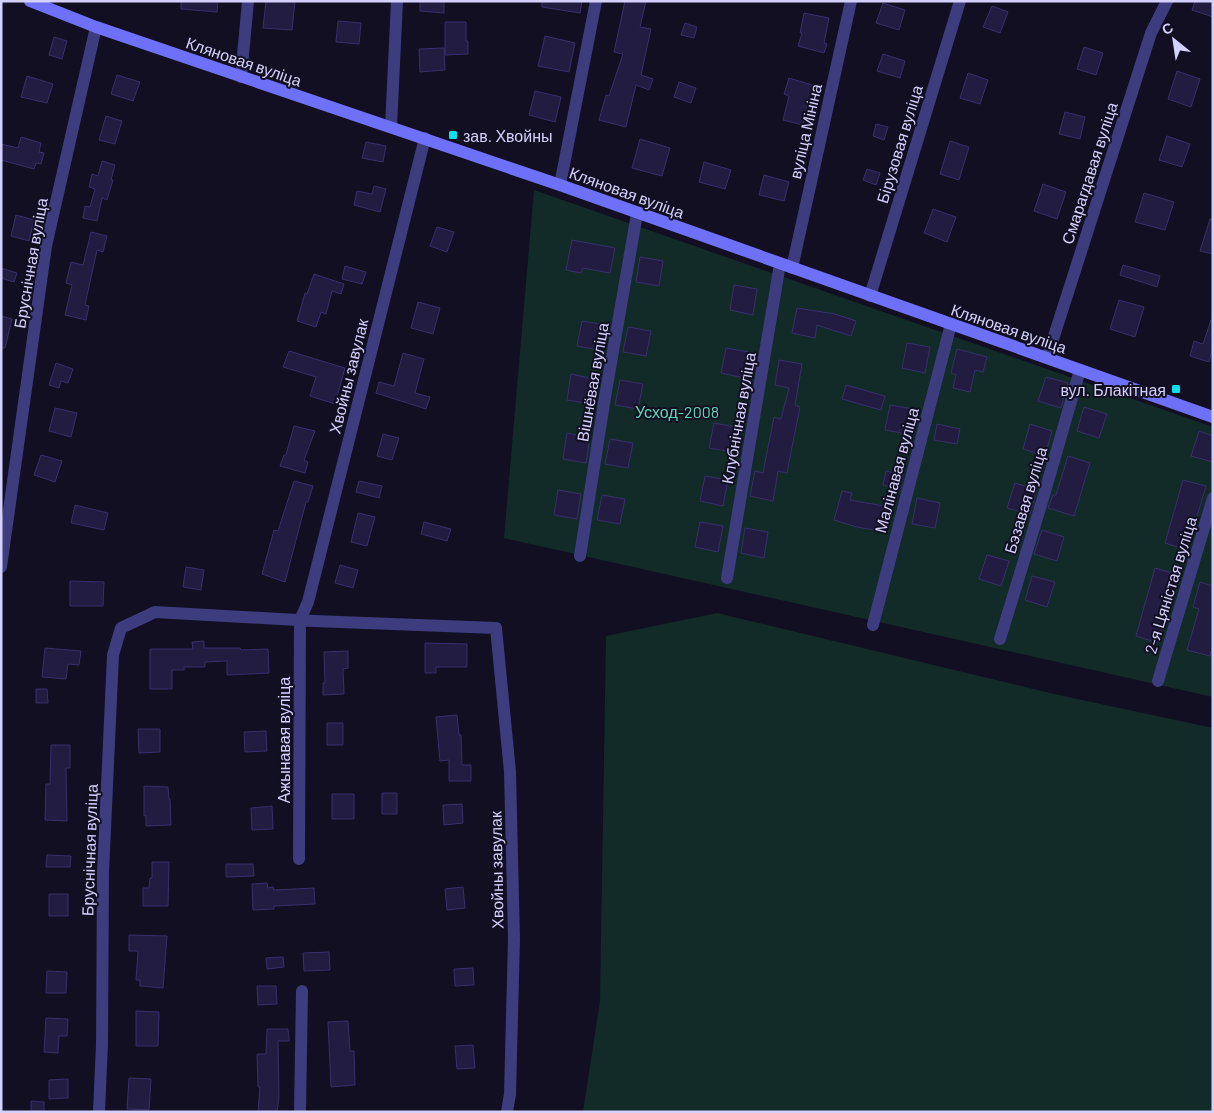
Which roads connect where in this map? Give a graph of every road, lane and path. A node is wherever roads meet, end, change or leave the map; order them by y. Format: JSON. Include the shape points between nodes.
{"nodes":[{"id":1,"x":30,"y":1,"type":"edge"},
{"id":2,"x":248,"y":1,"type":"edge"},
{"id":3,"x":397,"y":1,"type":"edge"},
{"id":4,"x":596,"y":1,"type":"edge"},
{"id":5,"x":851,"y":1,"type":"edge"},
{"id":6,"x":960,"y":1,"type":"edge"},
{"id":7,"x":1167,"y":1,"type":"edge"},
{"id":8,"x":96,"y":27,"type":"junction"},
{"id":9,"x":241,"y":77,"type":"junction"},
{"id":10,"x":391,"y":127,"type":"junction"},
{"id":11,"x":425,"y":138,"type":"junction"},
{"id":12,"x":560,"y":185,"type":"junction"},
{"id":13,"x":637,"y":214,"type":"junction"},
{"id":14,"x":786,"y":266,"type":"junction"},
{"id":15,"x":870,"y":296,"type":"junction"},
{"id":16,"x":951,"y":324,"type":"junction"},
{"id":17,"x":1047,"y":358,"type":"junction"},
{"id":18,"x":1080,"y":370,"type":"junction"},
{"id":19,"x":1213,"y":416,"type":"edge"},
{"id":20,"x":1213,"y":498,"type":"edge"},
{"id":21,"x":580,"y":556,"type":"dead end"},
{"id":22,"x":1,"y":567,"type":"edge"},
{"id":23,"x":727,"y":578,"type":"dead end"},
{"id":24,"x":300,"y":620,"type":"junction"},
{"id":25,"x":873,"y":625,"type":"dead end"},
{"id":26,"x":1000,"y":638,"type":"dead end"},
{"id":27,"x":1158,"y":681,"type":"dead end"},
{"id":28,"x":299,"y":859,"type":"dead end"},
{"id":29,"x":302,"y":991,"type":"dead end"},
{"id":30,"x":99,"y":1112,"type":"edge"},
{"id":31,"x":300,"y":1112,"type":"edge"},
{"id":32,"x":507,"y":1112,"type":"edge"}],
"edges":[{"from":1,"to":8,"type":"street","name":"Кляновая вуліца"},
{"from":2,"to":9,"type":"street"},
{"from":3,"to":10,"type":"street"},
{"from":4,"to":12,"type":"street"},
{"from":5,"to":14,"type":"street","name":"вуліца Мініна"},
{"from":6,"to":15,"type":"street","name":"Бірузовая вуліца"},
{"from":7,"to":17,"type":"street","name":"Смарагдавая вуліца","via":[[1150,33]]},
{"from":8,"to":9,"type":"street","name":"Кляновая вуліца"},
{"from":8,"to":22,"type":"street","name":"Бруснічная вуліца","via":[[46,246]]},
{"from":9,"to":10,"type":"street","name":"Кляновая вуліца"},
{"from":10,"to":11,"type":"street","name":"Кляновая вуліца"},
{"from":11,"to":12,"type":"street","name":"Кляновая вуліца"},
{"from":11,"to":24,"type":"street","name":"Хвойны завулак","via":[[308,602]]},
{"from":12,"to":13,"type":"street","name":"Кляновая вуліца"},
{"from":13,"to":14,"type":"street","name":"Кляновая вуліца"},
{"from":13,"to":21,"type":"street","name":"Вішнёвая вуліца"},
{"from":14,"to":15,"type":"street","name":"Кляновая вуліца"},
{"from":14,"to":23,"type":"street","name":"Клубнічная вуліца"},
{"from":15,"to":16,"type":"street","name":"Кляновая вуліца"},
{"from":16,"to":17,"type":"street","name":"Кляновая вуліца"},
{"from":16,"to":25,"type":"street","name":"Малінавая вуліца"},
{"from":17,"to":18,"type":"street","name":"Кляновая вуліца"},
{"from":18,"to":19,"type":"street","name":"Кляновая вуліца"},
{"from":18,"to":26,"type":"street","name":"Бэзавая вуліца"},
{"from":20,"to":27,"type":"street","name":"2-я Цяністая вуліца"},
{"from":24,"to":28,"type":"street","name":"Ажынавая вуліца"},
{"from":24,"to":30,"type":"street","name":"Бруснічная вуліца","via":[[155,612],[120,628],[113,655],[103,872]]},
{"from":24,"to":32,"type":"street","name":"Хвойны завулак","via":[[496,628],[510,772],[514,939]]},
{"from":29,"to":31,"type":"street"}]}
